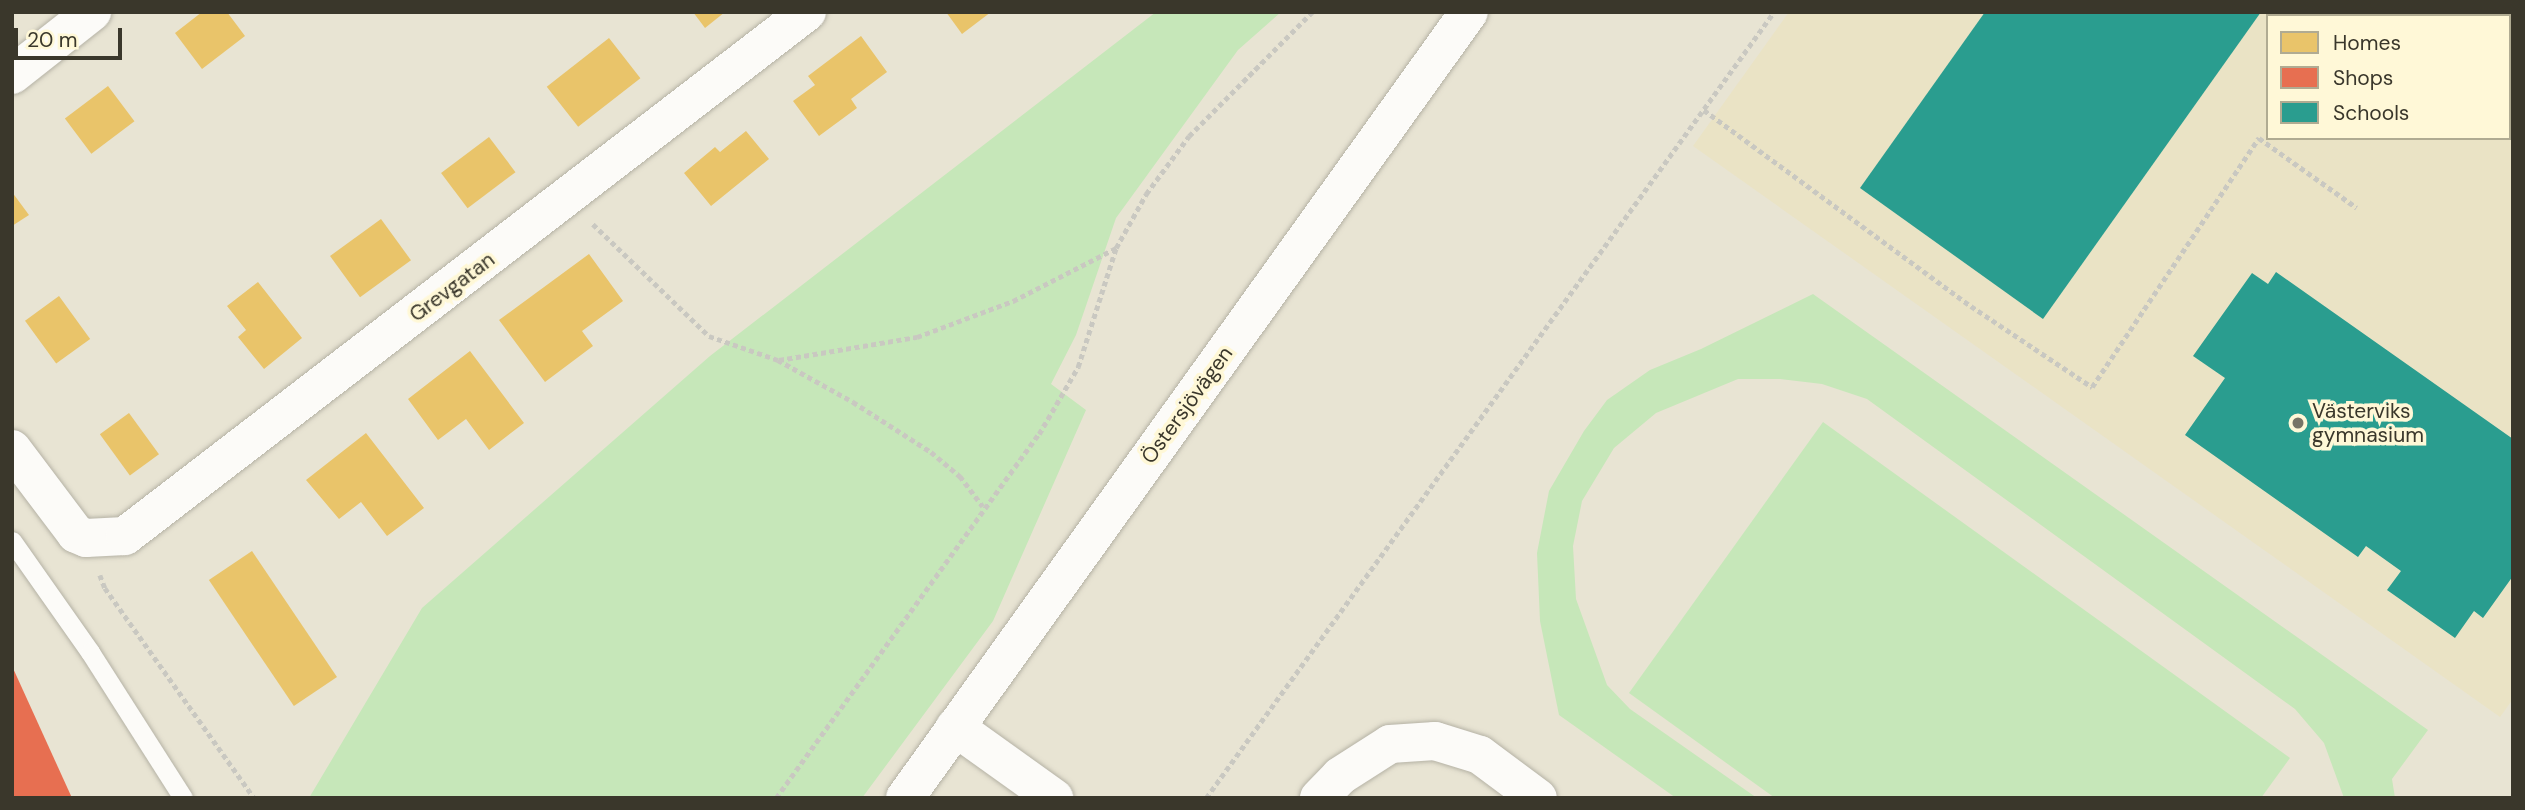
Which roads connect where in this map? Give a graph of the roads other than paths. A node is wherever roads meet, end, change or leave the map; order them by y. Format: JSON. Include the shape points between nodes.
{"nodes":[{"id":1,"x":92,"y":12,"type":"edge"},
{"id":2,"x":807,"y":12,"type":"edge"},
{"id":3,"x":1469,"y":12,"type":"edge"},
{"id":4,"x":12,"y":75,"type":"edge"},
{"id":5,"x":12,"y":449,"type":"edge"},
{"id":6,"x":12,"y":541,"type":"edge"},
{"id":7,"x":955,"y":727,"type":"junction"},
{"id":8,"x":183,"y":798,"type":"edge"},
{"id":9,"x":905,"y":798,"type":"edge"},
{"id":10,"x":1054,"y":798,"type":"edge"},
{"id":11,"x":1319,"y":798,"type":"edge"},
{"id":12,"x":1538,"y":798,"type":"edge"}],
"edges":[{"from":1,"to":4,"type":"street"},
{"from":2,"to":5,"type":"street","name":"Grevgatan","via":[[125,536],[86,538],[76,534]]},
{"from":3,"to":7,"type":"street","name":"Östersjövägen"},
{"from":6,"to":8,"type":"lane"},
{"from":7,"to":9,"type":"street","name":"Östersjövägen"},
{"from":7,"to":10,"type":"street"},
{"from":11,"to":12,"type":"street","via":[[1340,776],[1390,744],[1435,741],[1480,755]]}]}
